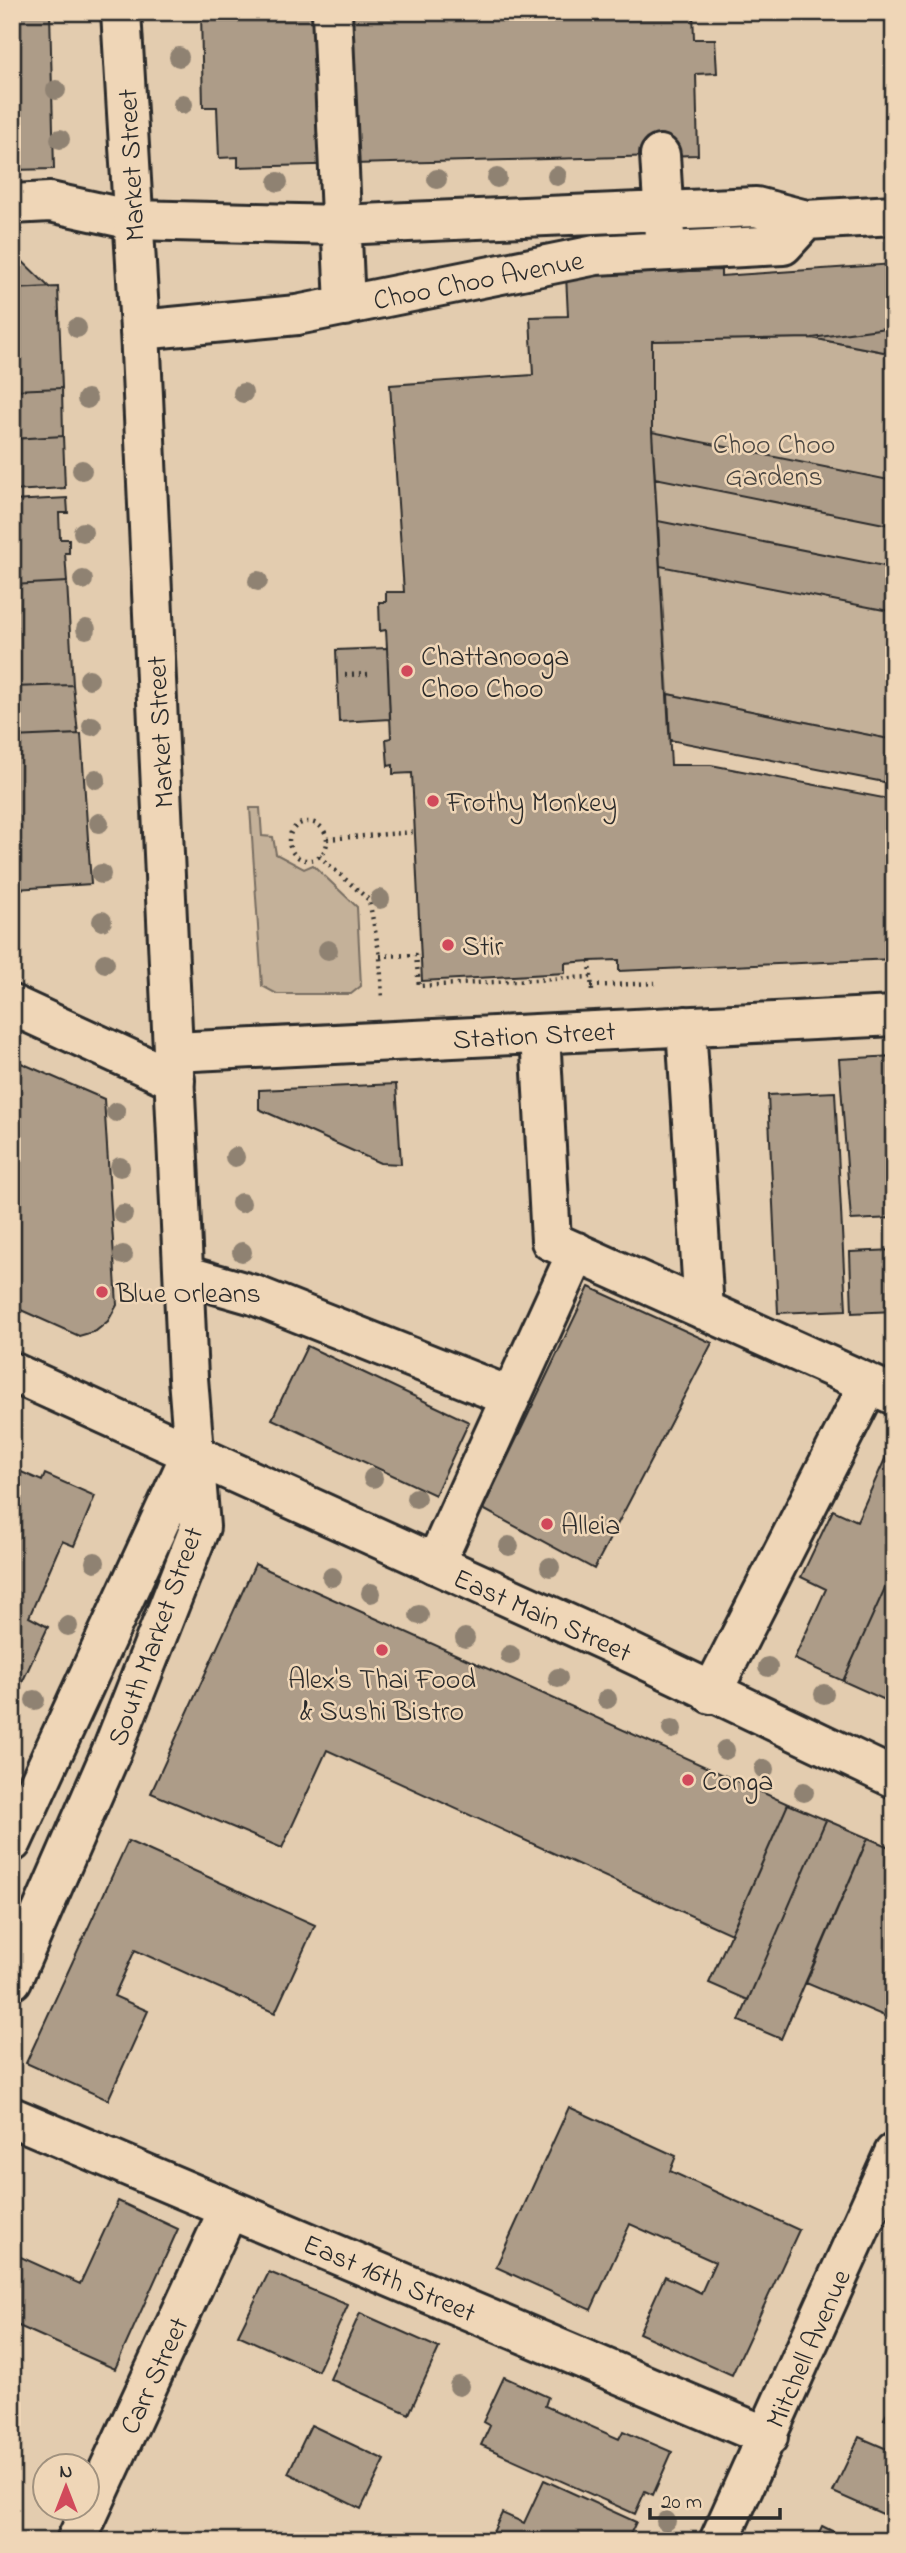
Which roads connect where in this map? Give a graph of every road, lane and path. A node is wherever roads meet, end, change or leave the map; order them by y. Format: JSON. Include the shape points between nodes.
{"nodes":[{"id":1,"x":121,"y":12,"type":"edge"},
{"id":2,"x":332,"y":12,"type":"edge"},
{"id":3,"x":660,"y":155,"type":"dead end"},
{"id":4,"x":12,"y":204,"type":"edge"},
{"id":5,"x":663,"y":211,"type":"junction"},
{"id":6,"x":894,"y":215,"type":"edge"},
{"id":7,"x":133,"y":220,"type":"junction"},
{"id":8,"x":806,"y":220,"type":"junction"},
{"id":9,"x":339,"y":225,"type":"junction"},
{"id":10,"x":665,"y":252,"type":"junction"},
{"id":11,"x":345,"y":306,"type":"junction"},
{"id":12,"x":140,"y":330,"type":"junction"},
{"id":13,"x":369,"y":674,"type":"dead end"},
{"id":14,"x":345,"y":675,"type":"dead end"},
{"id":15,"x":414,"y":832,"type":"dead end"},
{"id":16,"x":327,"y":839,"type":"junction"},
{"id":17,"x":320,"y":856,"type":"junction"},
{"id":18,"x":380,"y":956,"type":"junction"},
{"id":19,"x":591,"y":977,"type":"dead end"},
{"id":20,"x":654,"y":983,"type":"dead end"},
{"id":21,"x":592,"y":986,"type":"dead end"},
{"id":22,"x":382,"y":992,"type":"dead end"},
{"id":23,"x":12,"y":1005,"type":"edge"},
{"id":24,"x":894,"y":1016,"type":"edge"},
{"id":25,"x":686,"y":1026,"type":"junction"},
{"id":26,"x":540,"y":1034,"type":"junction"},
{"id":27,"x":174,"y":1066,"type":"junction"},
{"id":28,"x":577,"y":1252,"type":"junction"},
{"id":29,"x":184,"y":1275,"type":"junction"},
{"id":30,"x":704,"y":1311,"type":"junction"},
{"id":31,"x":12,"y":1372,"type":"edge"},
{"id":32,"x":885,"y":1388,"type":"edge"},
{"id":33,"x":511,"y":1396,"type":"junction"},
{"id":34,"x":192,"y":1451,"type":"junction"},
{"id":35,"x":435,"y":1564,"type":"junction"},
{"id":36,"x":711,"y":1693,"type":"junction"},
{"id":37,"x":894,"y":1778,"type":"edge"},
{"id":38,"x":12,"y":1842,"type":"edge"},
{"id":39,"x":12,"y":1980,"type":"edge"},
{"id":40,"x":12,"y":2117,"type":"edge"},
{"id":41,"x":894,"y":2154,"type":"edge"},
{"id":42,"x":229,"y":2208,"type":"junction"},
{"id":43,"x":768,"y":2437,"type":"junction"},
{"id":44,"x":76,"y":2541,"type":"edge"},
{"id":45,"x":719,"y":2541,"type":"edge"}],
"edges":[{"from":1,"to":7,"type":"main road","name":"Market Street"},
{"from":2,"to":9,"type":"main road"},
{"from":3,"to":5,"type":"main road"},
{"from":4,"to":7,"type":"main road","name":"Choo Choo Avenue","via":[[50,202]]},
{"from":5,"to":8,"type":"main road","name":"Choo Choo Avenue","via":[[756,207]]},
{"from":5,"to":9,"type":"main road","name":"Choo Choo Avenue"},
{"from":5,"to":10,"type":"main road"},
{"from":6,"to":8,"type":"main road","name":"Choo Choo Avenue"},
{"from":7,"to":9,"type":"main road","name":"Choo Choo Avenue"},
{"from":7,"to":12,"type":"main road","name":"Market Street"},
{"from":8,"to":10,"type":"main road","name":"Choo Choo Avenue","via":[[783,245]]},
{"from":9,"to":11,"type":"main road"},
{"from":10,"to":11,"type":"main road","name":"Choo Choo Avenue","via":[[566,260]]},
{"from":11,"to":12,"type":"main road","name":"Choo Choo Avenue"},
{"from":12,"to":27,"type":"main road","name":"Market Street"},
{"from":13,"to":14,"type":"path"},
{"from":15,"to":16,"type":"path"},
{"from":16,"to":17,"type":"path"},
{"from":16,"to":17,"type":"path","via":[[315,823],[302,823],[292,831],[289,844],[295,854],[307,859]]},
{"from":17,"to":18,"type":"path","via":[[369,900]]},
{"from":18,"to":19,"type":"path","via":[[418,955],[419,986]]},
{"from":18,"to":22,"type":"path"},
{"from":20,"to":21,"type":"path"},
{"from":23,"to":27,"type":"main road"},
{"from":24,"to":25,"type":"main road","name":"Station Street"},
{"from":25,"to":26,"type":"main road","name":"Station Street"},
{"from":25,"to":30,"type":"main road"},
{"from":26,"to":27,"type":"main road","name":"Station Street"},
{"from":26,"to":28,"type":"main road","via":[[551,1241]]},
{"from":27,"to":29,"type":"main road","name":"Market Street"},
{"from":28,"to":30,"type":"main road"},
{"from":28,"to":33,"type":"main road"},
{"from":29,"to":33,"type":"main road","via":[[254,1295]]},
{"from":29,"to":34,"type":"main road","name":"Market Street"},
{"from":30,"to":32,"type":"main road"},
{"from":31,"to":34,"type":"main road","name":"East Main Street"},
{"from":32,"to":36,"type":"main road"},
{"from":33,"to":35,"type":"main road"},
{"from":34,"to":35,"type":"main road","name":"East Main Street"},
{"from":34,"to":38,"type":"main road","name":"South Market Street"},
{"from":34,"to":39,"type":"main road","name":"South Market Street","via":[[200,1527],[113,1748]]},
{"from":35,"to":36,"type":"main road","name":"East Main Street"},
{"from":36,"to":37,"type":"main road","name":"East Main Street"},
{"from":40,"to":42,"type":"main road","name":"East 16th Street"},
{"from":41,"to":43,"type":"main road","name":"Mitchell Avenue"},
{"from":42,"to":43,"type":"main road","name":"East 16th Street"},
{"from":42,"to":44,"type":"main road","name":"Carr Street"},
{"from":43,"to":45,"type":"main road","name":"Mitchell Avenue"}]}
